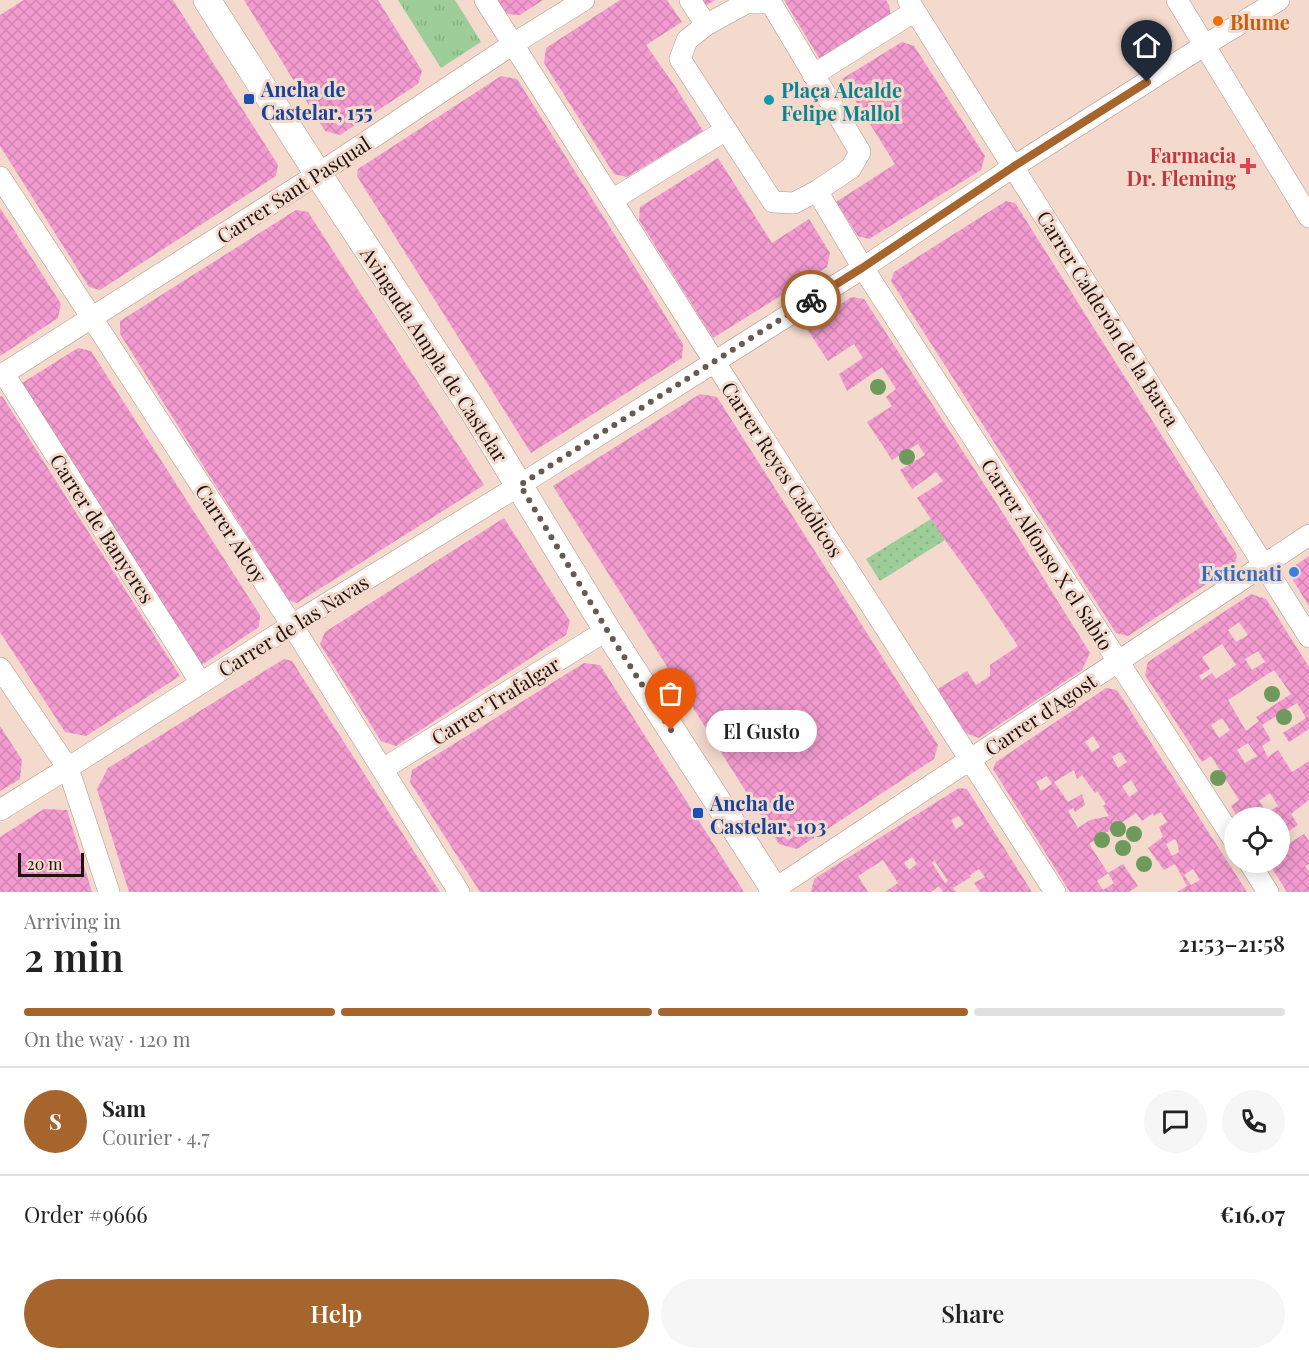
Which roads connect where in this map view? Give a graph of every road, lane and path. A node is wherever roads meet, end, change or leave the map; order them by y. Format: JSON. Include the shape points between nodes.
{"nodes":[{"id":1,"x":207,"y":0,"type":"edge"},
{"id":2,"x":484,"y":0,"type":"edge"},
{"id":3,"x":584,"y":0,"type":"edge"},
{"id":4,"x":690,"y":0,"type":"edge"},
{"id":5,"x":1177,"y":0,"type":"edge"},
{"id":6,"x":1279,"y":0,"type":"edge"},
{"id":7,"x":912,"y":6,"type":"edge"},
{"id":8,"x":706,"y":24,"type":"junction"},
{"id":9,"x":513,"y":44,"type":"junction"},
{"id":10,"x":1205,"y":45,"type":"junction"},
{"id":11,"x":813,"y":75,"type":"junction"},
{"id":12,"x":726,"y":130,"type":"junction"},
{"id":13,"x":1013,"y":167,"type":"junction"},
{"id":14,"x":318,"y":174,"type":"junction"},
{"id":15,"x":0,"y":177,"type":"edge"},
{"id":16,"x":817,"y":191,"type":"junction"},
{"id":17,"x":612,"y":201,"type":"junction"},
{"id":18,"x":1309,"y":217,"type":"edge"},
{"id":19,"x":862,"y":268,"type":"junction"},
{"id":20,"x":92,"y":319,"type":"junction"},
{"id":21,"x":714,"y":361,"type":"junction"},
{"id":22,"x":2,"y":375,"type":"edge"},
{"id":23,"x":520,"y":485,"type":"junction"},
{"id":24,"x":1309,"y":536,"type":"edge"},
{"id":25,"x":1264,"y":564,"type":"junction"},
{"id":26,"x":292,"y":625,"type":"junction"},
{"id":27,"x":607,"y":630,"type":"junction"},
{"id":28,"x":1309,"y":637,"type":"edge"},
{"id":29,"x":1118,"y":662,"type":"junction"},
{"id":30,"x":0,"y":669,"type":"edge"},
{"id":31,"x":201,"y":682,"type":"junction"},
{"id":32,"x":971,"y":760,"type":"junction"},
{"id":33,"x":68,"y":768,"type":"junction"},
{"id":34,"x":382,"y":770,"type":"junction"},
{"id":35,"x":0,"y":810,"type":"edge"},
{"id":36,"x":1224,"y":825,"type":"edge"},
{"id":37,"x":1256,"y":873,"type":"edge"},
{"id":38,"x":774,"y":891,"type":"edge"},
{"id":39,"x":109,"y":892,"type":"edge"},
{"id":40,"x":459,"y":892,"type":"edge"},
{"id":41,"x":1055,"y":892,"type":"edge"},
{"id":42,"x":1268,"y":892,"type":"edge"}],
"edges":[{"from":1,"to":14,"type":"main road","name":"Avinguda Ampla de Castelar"},
{"from":2,"to":9,"type":"street","name":"Carrer Reyes Católicos"},
{"from":3,"to":9,"type":"street","name":"Carrer Sant Pasqual"},
{"from":4,"to":8,"type":"street"},
{"from":5,"to":10,"type":"street"},
{"from":6,"to":10,"type":"street","name":"Carrer de las Navas"},
{"from":7,"to":11,"type":"street"},
{"from":7,"to":13,"type":"street","name":"Carrer Calderón de la Barca"},
{"from":8,"to":11,"type":"street","via":[[746,3],[771,3]]},
{"from":8,"to":12,"type":"street","via":[[687,40],[680,59]]},
{"from":9,"to":14,"type":"street","name":"Carrer Sant Pasqual"},
{"from":9,"to":17,"type":"street","name":"Carrer Reyes Católicos"},
{"from":10,"to":13,"type":"street","name":"Carrer de las Navas"},
{"from":10,"to":18,"type":"street"},
{"from":11,"to":16,"type":"street","via":[[860,152],[851,168]]},
{"from":12,"to":16,"type":"street","via":[[773,202],[795,203]]},
{"from":12,"to":17,"type":"street"},
{"from":13,"to":19,"type":"street","name":"Carrer de las Navas"},
{"from":13,"to":25,"type":"street","name":"Carrer Calderón de la Barca"},
{"from":14,"to":20,"type":"street","name":"Carrer Sant Pasqual"},
{"from":14,"to":23,"type":"main road","name":"Avinguda Ampla de Castelar"},
{"from":15,"to":20,"type":"street","name":"Carrer Alcoy"},
{"from":16,"to":19,"type":"street","name":"Carrer Alfonso X el Sabio"},
{"from":17,"to":21,"type":"street","name":"Carrer Reyes Católicos"},
{"from":19,"to":21,"type":"street","name":"Carrer de las Navas"},
{"from":19,"to":29,"type":"street","name":"Carrer Alfonso X el Sabio"},
{"from":20,"to":22,"type":"street","name":"Carrer Sant Pasqual"},
{"from":20,"to":26,"type":"street","name":"Carrer Alcoy"},
{"from":21,"to":23,"type":"street","name":"Carrer de las Navas"},
{"from":21,"to":32,"type":"street","name":"Carrer Reyes Católicos"},
{"from":22,"to":31,"type":"street","name":"Carrer de Banyeres"},
{"from":23,"to":26,"type":"street","name":"Carrer de las Navas"},
{"from":23,"to":27,"type":"main road","name":"Avinguda Ampla de Castelar"},
{"from":24,"to":25,"type":"street","name":"Carrer d'Agost"},
{"from":25,"to":28,"type":"street","name":"Carrer Calderón de la Barca"},
{"from":25,"to":29,"type":"street","name":"Carrer d'Agost"},
{"from":26,"to":31,"type":"street","name":"Carrer de las Navas"},
{"from":26,"to":34,"type":"street","name":"Carrer Alcoy"},
{"from":27,"to":34,"type":"street","name":"Carrer Trafalgar"},
{"from":27,"to":38,"type":"main road","name":"Avinguda Ampla de Castelar"},
{"from":29,"to":32,"type":"street","name":"Carrer d'Agost"},
{"from":29,"to":36,"type":"street","name":"Carrer Alfonso X el Sabio"},
{"from":30,"to":33,"type":"street"},
{"from":31,"to":33,"type":"street","name":"Carrer de las Navas"},
{"from":32,"to":38,"type":"street","name":"Carrer d'Agost"},
{"from":32,"to":41,"type":"street","name":"Carrer Reyes Católicos"},
{"from":33,"to":35,"type":"street","name":"Carrer de las Navas"},
{"from":33,"to":39,"type":"street"},
{"from":34,"to":40,"type":"street","name":"Carrer Alcoy"},
{"from":37,"to":42,"type":"street"}]}
